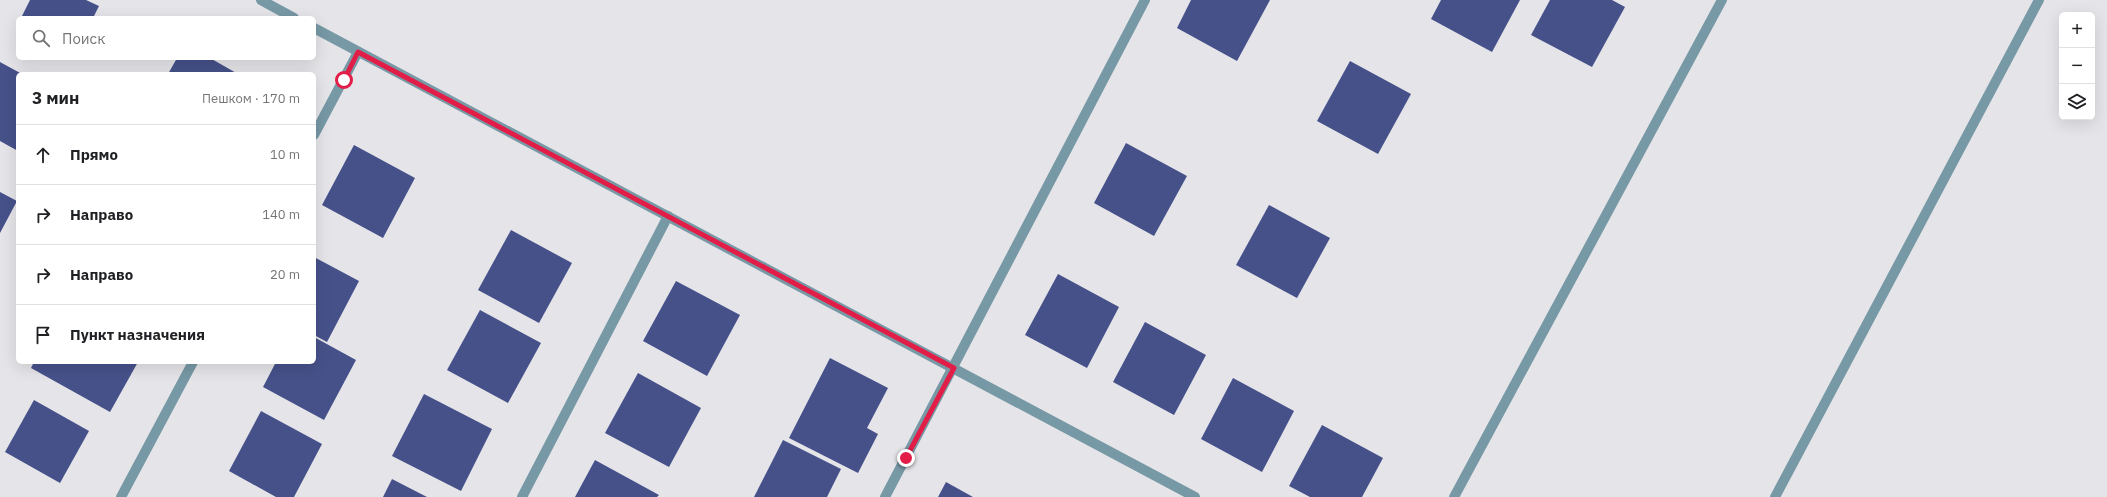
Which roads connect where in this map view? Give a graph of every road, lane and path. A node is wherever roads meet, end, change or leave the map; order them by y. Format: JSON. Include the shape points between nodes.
{"nodes":[{"id":1,"x":261,"y":0,"type":"edge"},
{"id":2,"x":1145,"y":0,"type":"edge"},
{"id":3,"x":1722,"y":0,"type":"edge"},
{"id":4,"x":2039,"y":0,"type":"edge"},
{"id":5,"x":290,"y":16,"type":"edge"},
{"id":6,"x":316,"y":29,"type":"edge"},
{"id":7,"x":358,"y":52,"type":"junction"},
{"id":8,"x":316,"y":131,"type":"edge"},
{"id":9,"x":668,"y":216,"type":"junction"},
{"id":10,"x":192,"y":364,"type":"edge"},
{"id":11,"x":954,"y":368,"type":"junction"},
{"id":12,"x":121,"y":497,"type":"edge"},
{"id":13,"x":522,"y":497,"type":"edge"},
{"id":14,"x":885,"y":497,"type":"edge"},
{"id":15,"x":1195,"y":497,"type":"edge"},
{"id":16,"x":1454,"y":497,"type":"edge"},
{"id":17,"x":1775,"y":497,"type":"edge"}],
"edges":[{"from":1,"to":5,"type":"street"},
{"from":2,"to":11,"type":"street"},
{"from":3,"to":16,"type":"street"},
{"from":4,"to":17,"type":"street"},
{"from":6,"to":7,"type":"street"},
{"from":7,"to":8,"type":"street"},
{"from":7,"to":9,"type":"street"},
{"from":9,"to":11,"type":"street"},
{"from":9,"to":13,"type":"street"},
{"from":10,"to":12,"type":"street"},
{"from":11,"to":14,"type":"street"},
{"from":11,"to":15,"type":"street"}]}
